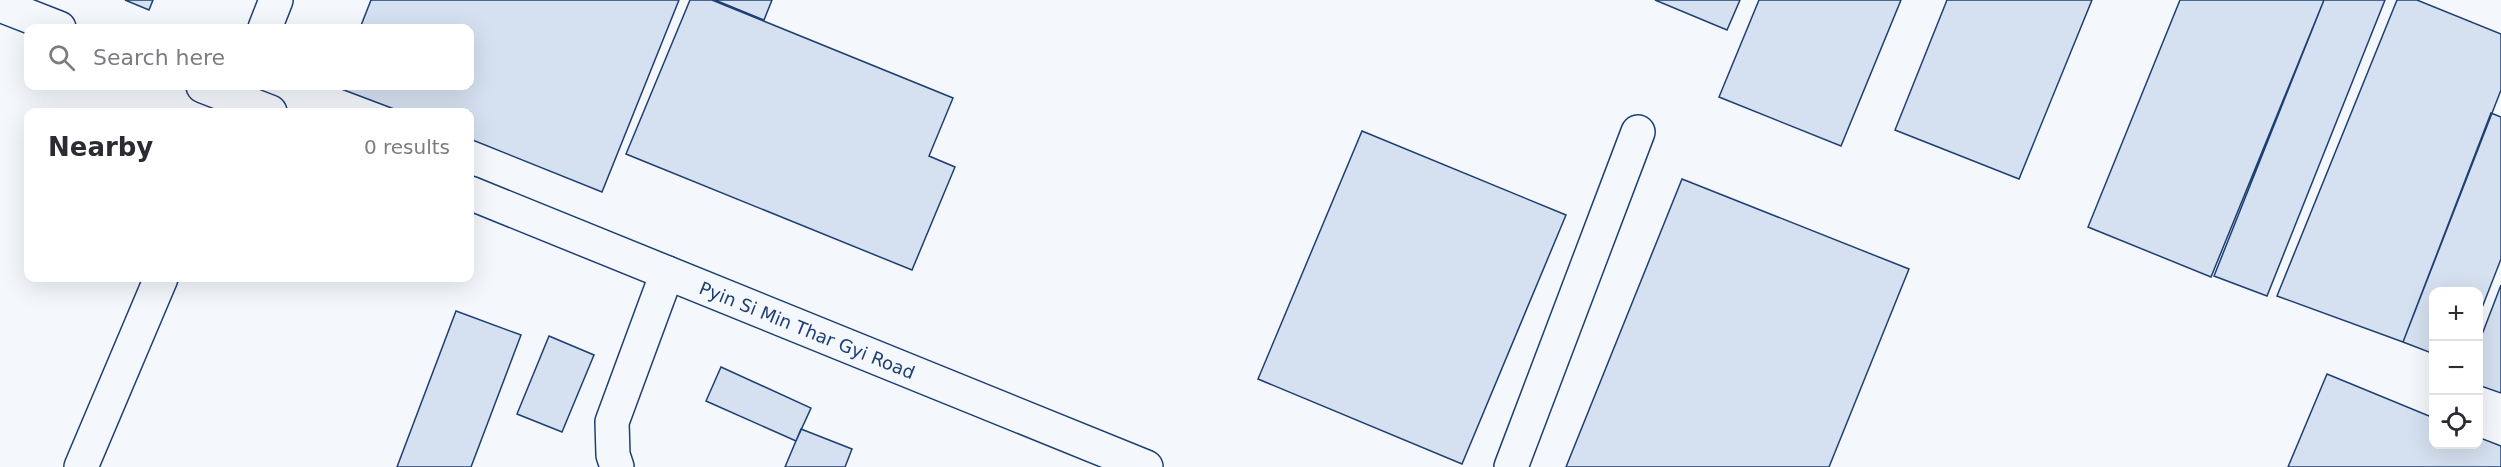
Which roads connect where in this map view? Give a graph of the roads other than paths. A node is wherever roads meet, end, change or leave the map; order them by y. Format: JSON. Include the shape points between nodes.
{"nodes":[{"id":1,"x":276,"y":0,"type":"edge"},
{"id":2,"x":0,"y":5,"type":"edge"},
{"id":3,"x":49,"y":24,"type":"edge"},
{"id":4,"x":267,"y":24,"type":"edge"},
{"id":5,"x":213,"y":90,"type":"edge"},
{"id":6,"x":236,"y":99,"type":"edge"},
{"id":7,"x":260,"y":108,"type":"edge"},
{"id":8,"x":1638,"y":132,"type":"dead end"},
{"id":9,"x":474,"y":195,"type":"edge"},
{"id":10,"x":667,"y":273,"type":"junction"},
{"id":11,"x":159,"y":282,"type":"edge"},
{"id":12,"x":81,"y":467,"type":"edge"},
{"id":13,"x":617,"y":467,"type":"edge"},
{"id":14,"x":1146,"y":467,"type":"edge"},
{"id":15,"x":1511,"y":467,"type":"edge"}],
"edges":[{"from":1,"to":4,"type":"street"},
{"from":2,"to":3,"type":"street"},
{"from":5,"to":6,"type":"street"},
{"from":6,"to":7,"type":"street"},
{"from":8,"to":15,"type":"street"},
{"from":9,"to":10,"type":"street","name":"Pyin Si Min Thar Gyi Road"},
{"from":10,"to":13,"type":"street","via":[[612,422]]},
{"from":10,"to":14,"type":"street","name":"Pyin Si Min Thar Gyi Road"},
{"from":11,"to":12,"type":"street"}]}
